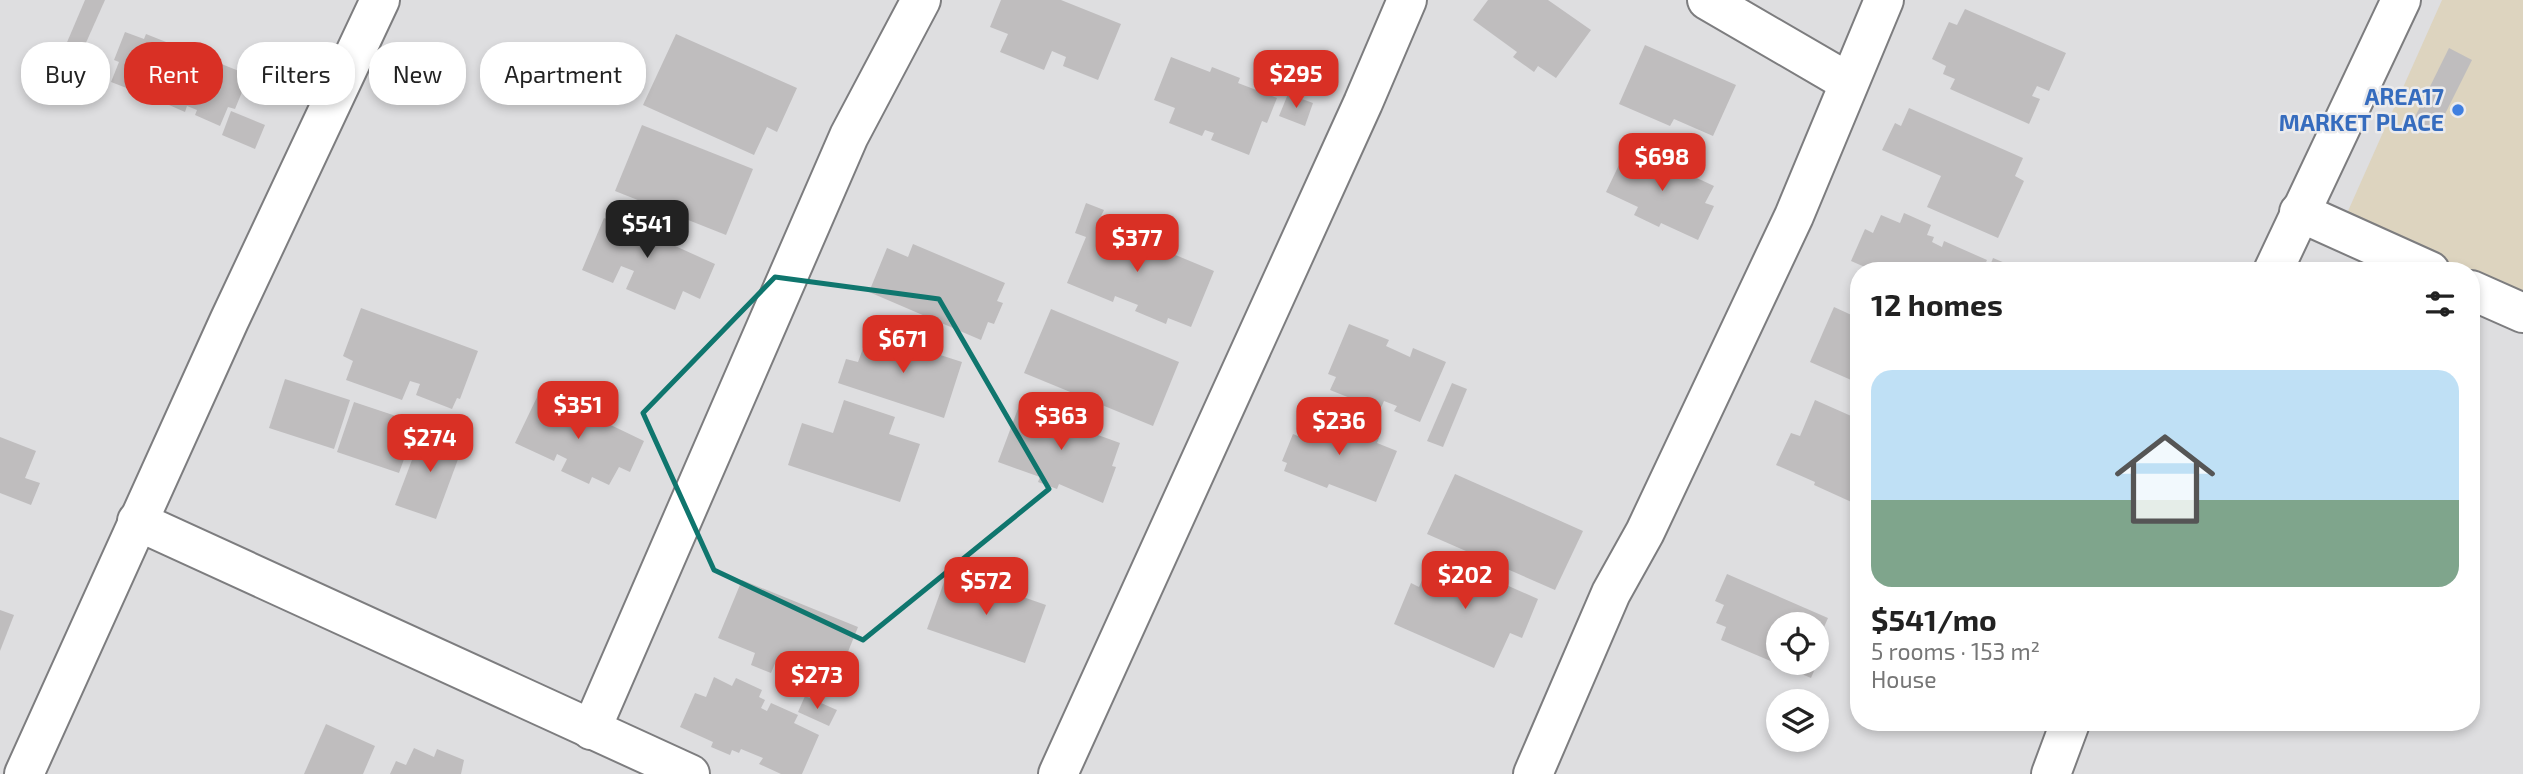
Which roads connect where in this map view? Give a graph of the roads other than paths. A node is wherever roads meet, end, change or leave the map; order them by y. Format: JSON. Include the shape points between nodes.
{"nodes":[{"id":1,"x":380,"y":0,"type":"edge"},
{"id":2,"x":921,"y":0,"type":"edge"},
{"id":3,"x":1407,"y":0,"type":"edge"},
{"id":4,"x":1707,"y":0,"type":"edge"},
{"id":5,"x":1884,"y":0,"type":"edge"},
{"id":6,"x":2401,"y":0,"type":"edge"},
{"id":7,"x":1848,"y":82,"type":"junction"},
{"id":8,"x":2299,"y":212,"type":"junction"},
{"id":9,"x":2277,"y":262,"type":"edge"},
{"id":10,"x":2410,"y":262,"type":"edge"},
{"id":11,"x":2480,"y":294,"type":"edge"},
{"id":12,"x":2523,"y":313,"type":"edge"},
{"id":13,"x":137,"y":522,"type":"junction"},
{"id":14,"x":591,"y":730,"type":"junction"},
{"id":15,"x":2067,"y":731,"type":"edge"},
{"id":16,"x":24,"y":774,"type":"edge"},
{"id":17,"x":690,"y":774,"type":"edge"},
{"id":18,"x":1058,"y":774,"type":"edge"},
{"id":19,"x":1533,"y":774,"type":"edge"},
{"id":20,"x":2051,"y":774,"type":"edge"}],
"edges":[{"from":1,"to":13,"type":"street"},
{"from":2,"to":14,"type":"street","via":[[849,136]]},
{"from":3,"to":18,"type":"street"},
{"from":4,"to":7,"type":"street"},
{"from":5,"to":7,"type":"street"},
{"from":6,"to":8,"type":"street"},
{"from":7,"to":19,"type":"street","via":[[1794,216],[1651,520],[1611,593]]},
{"from":8,"to":9,"type":"street"},
{"from":8,"to":10,"type":"street"},
{"from":11,"to":12,"type":"street"},
{"from":13,"to":14,"type":"street"},
{"from":13,"to":16,"type":"street"},
{"from":14,"to":17,"type":"street"},
{"from":15,"to":20,"type":"street"}]}
